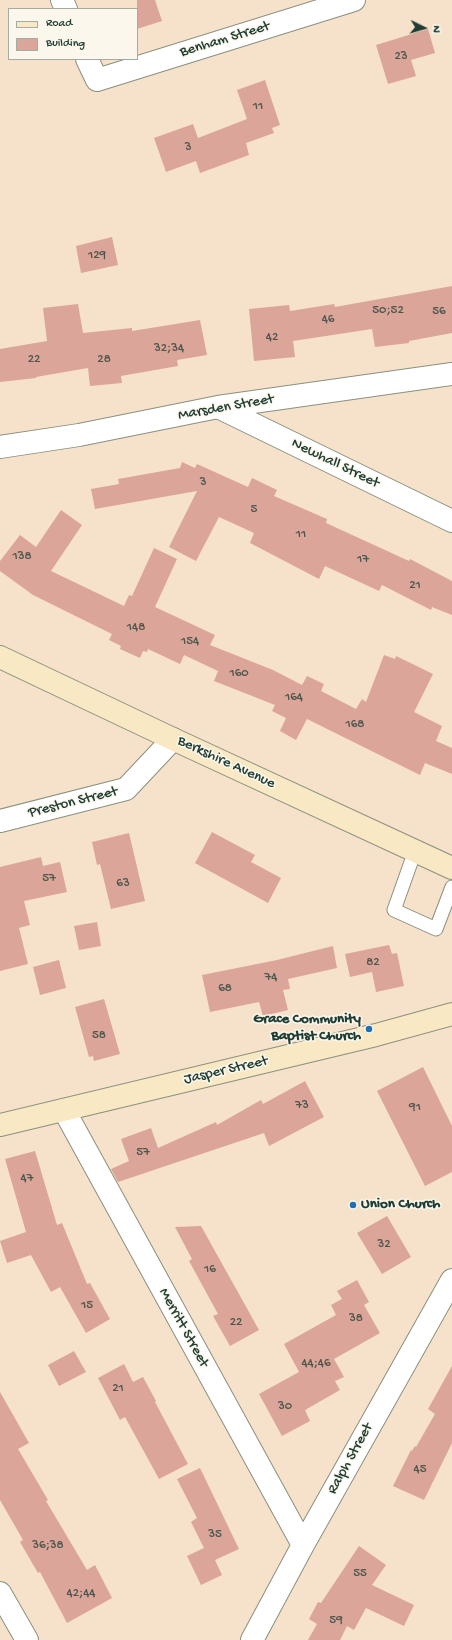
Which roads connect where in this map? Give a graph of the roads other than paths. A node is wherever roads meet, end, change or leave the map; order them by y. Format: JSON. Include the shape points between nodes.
{"nodes":[{"id":1,"x":354,"y":0,"type":"edge"},
{"id":2,"x":87,"y":60,"type":"edge"},
{"id":3,"x":452,"y":374,"type":"edge"},
{"id":4,"x":218,"y":407,"type":"junction"},
{"id":5,"x":0,"y":447,"type":"edge"},
{"id":6,"x":452,"y":521,"type":"edge"},
{"id":7,"x":0,"y":657,"type":"edge"},
{"id":8,"x":174,"y":739,"type":"junction"},
{"id":9,"x":0,"y":821,"type":"edge"},
{"id":10,"x":415,"y":851,"type":"junction"},
{"id":11,"x":452,"y":868,"type":"edge"},
{"id":12,"x":452,"y":887,"type":"edge"},
{"id":13,"x":452,"y":1014,"type":"edge"},
{"id":14,"x":64,"y":1110,"type":"junction"},
{"id":15,"x":0,"y":1125,"type":"edge"},
{"id":16,"x":452,"y":1280,"type":"edge"},
{"id":17,"x":302,"y":1546,"type":"junction"},
{"id":18,"x":0,"y":1593,"type":"edge"},
{"id":19,"x":27,"y":1640,"type":"edge"},
{"id":20,"x":252,"y":1640,"type":"edge"}],
"edges":[{"from":1,"to":2,"type":"street","name":"Benham Street","via":[[97,80]]},
{"from":3,"to":4,"type":"street","name":"Marsden Street"},
{"from":4,"to":5,"type":"street","name":"Marsden Street","via":[[79,435]]},
{"from":4,"to":6,"type":"street","name":"Newhall Street"},
{"from":7,"to":8,"type":"main road","name":"Berkshire Avenue"},
{"from":8,"to":9,"type":"street","name":"Preston Street","via":[[126,789]]},
{"from":8,"to":10,"type":"main road","name":"Berkshire Avenue"},
{"from":10,"to":11,"type":"main road","name":"Berkshire Avenue"},
{"from":10,"to":12,"type":"lane","via":[[394,910],[436,929]]},
{"from":13,"to":14,"type":"main road","name":"Jasper Street","via":[[376,1035]]},
{"from":14,"to":15,"type":"main road","name":"Jasper Street"},
{"from":14,"to":17,"type":"street","name":"Merritt Street"},
{"from":16,"to":17,"type":"street","name":"Ralph Street"},
{"from":17,"to":20,"type":"street","name":"Ralph Street"},
{"from":18,"to":19,"type":"street"}]}
